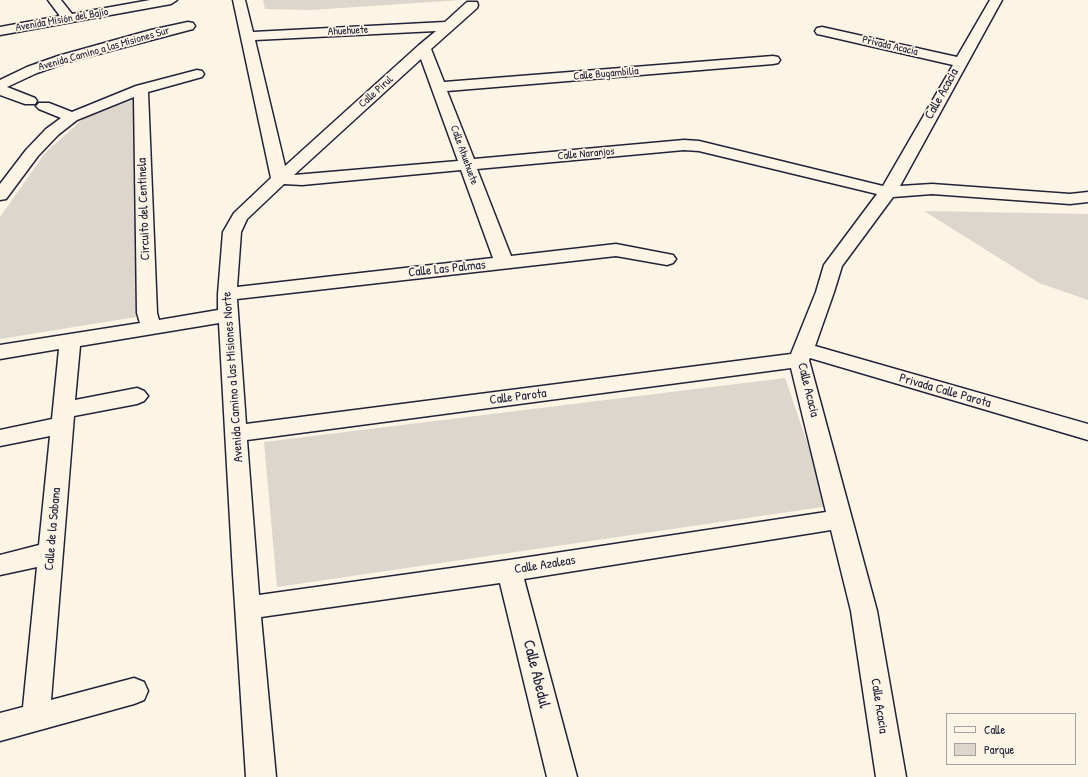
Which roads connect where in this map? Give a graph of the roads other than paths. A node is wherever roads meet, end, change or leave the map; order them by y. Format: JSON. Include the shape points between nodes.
{"nodes":[{"id":1,"x":54,"y":0,"type":"edge"},
{"id":2,"x":171,"y":0,"type":"edge"},
{"id":3,"x":239,"y":0,"type":"edge"},
{"id":4,"x":996,"y":0,"type":"edge"},
{"id":5,"x":472,"y":5,"type":"dead end"},
{"id":6,"x":68,"y":18,"type":"junction"},
{"id":7,"x":188,"y":26,"type":"dead end"},
{"id":8,"x":449,"y":26,"type":"junction"},
{"id":9,"x":0,"y":31,"type":"edge"},
{"id":10,"x":822,"y":31,"type":"dead end"},
{"id":11,"x":247,"y":36,"type":"junction"},
{"id":12,"x":424,"y":48,"type":"junction"},
{"id":13,"x":773,"y":60,"type":"dead end"},
{"id":14,"x":959,"y":62,"type":"junction"},
{"id":15,"x":197,"y":74,"type":"dead end"},
{"id":16,"x":0,"y":85,"type":"edge"},
{"id":17,"x":439,"y":88,"type":"junction"},
{"id":18,"x":141,"y":89,"type":"junction"},
{"id":19,"x":0,"y":90,"type":"edge"},
{"id":20,"x":30,"y":101,"type":"dead end"},
{"id":21,"x":44,"y":106,"type":"dead end"},
{"id":22,"x":72,"y":117,"type":"junction"},
{"id":23,"x":468,"y":165,"type":"junction"},
{"id":24,"x":280,"y":179,"type":"junction"},
{"id":25,"x":888,"y":192,"type":"junction"},
{"id":26,"x":0,"y":195,"type":"edge"},
{"id":27,"x":1088,"y":197,"type":"edge"},
{"id":28,"x":667,"y":259,"type":"dead end"},
{"id":29,"x":504,"y":263,"type":"junction"},
{"id":30,"x":227,"y":294,"type":"junction"},
{"id":31,"x":228,"y":315,"type":"junction"},
{"id":32,"x":151,"y":327,"type":"junction"},
{"id":33,"x":70,"y":341,"type":"junction"},
{"id":34,"x":0,"y":352,"type":"edge"},
{"id":35,"x":800,"y":355,"type":"junction"},
{"id":36,"x":137,"y":396,"type":"dead end"},
{"id":37,"x":63,"y":417,"type":"junction"},
{"id":38,"x":1088,"y":432,"type":"edge"},
{"id":39,"x":237,"y":433,"type":"junction"},
{"id":40,"x":0,"y":438,"type":"edge"},
{"id":41,"x":841,"y":519,"type":"junction"},
{"id":42,"x":51,"y":553,"type":"junction"},
{"id":43,"x":0,"y":566,"type":"edge"},
{"id":44,"x":509,"y":570,"type":"junction"},
{"id":45,"x":249,"y":608,"type":"junction"},
{"id":46,"x":134,"y":692,"type":"dead end"},
{"id":47,"x":36,"y":718,"type":"junction"},
{"id":48,"x":0,"y":727,"type":"edge"},
{"id":49,"x":261,"y":777,"type":"edge"},
{"id":50,"x":562,"y":777,"type":"edge"},
{"id":51,"x":891,"y":777,"type":"edge"}],
"edges":[{"from":1,"to":6,"type":"street"},
{"from":2,"to":6,"type":"street","name":"Avenida Misión del Bajío"},
{"from":3,"to":11,"type":"street"},
{"from":4,"to":14,"type":"street","name":"Calle Acacia"},
{"from":5,"to":8,"type":"street","name":"Calle Pirul"},
{"from":6,"to":9,"type":"street","name":"Avenida Misión del Bajío"},
{"from":7,"to":16,"type":"street","name":"Avenida Camino a las Misiones Sur","via":[[63,59]]},
{"from":8,"to":11,"type":"street","name":"Ahuehuete"},
{"from":8,"to":12,"type":"street","name":"Calle Pirul"},
{"from":10,"to":14,"type":"street","name":"Privada Acacia"},
{"from":11,"to":24,"type":"street"},
{"from":12,"to":17,"type":"street","name":"Calle Ahuehuete"},
{"from":12,"to":24,"type":"street","name":"Calle Pirul"},
{"from":13,"to":17,"type":"street","name":"Calle Bugambilia"},
{"from":14,"to":25,"type":"street","name":"Calle Acacia"},
{"from":15,"to":18,"type":"street"},
{"from":17,"to":23,"type":"street","name":"Calle Ahuehuete"},
{"from":18,"to":22,"type":"street"},
{"from":18,"to":32,"type":"street","name":"Circuito del Centinela","via":[[148,313]]},
{"from":19,"to":20,"type":"street"},
{"from":21,"to":22,"type":"street"},
{"from":22,"to":26,"type":"street","via":[[52,132],[32,153]]},
{"from":23,"to":24,"type":"street","name":"Calle Naranjos","via":[[302,180]]},
{"from":23,"to":25,"type":"street","name":"Calle Naranjos","via":[[684,145],[700,146]]},
{"from":23,"to":29,"type":"street","name":"Calle Ahuehuete"},
{"from":24,"to":30,"type":"street","name":"Avenida Camino a las Misiones Norte","via":[[240,217],[232,232]]},
{"from":25,"to":27,"type":"street","name":"Calle Naranjos","via":[[932,189],[1070,199]]},
{"from":25,"to":35,"type":"street","name":"Calle Acacia","via":[[833,265]]},
{"from":28,"to":29,"type":"street","name":"Calle Las Palmas","via":[[616,250]]},
{"from":29,"to":30,"type":"street","name":"Calle Las Palmas"},
{"from":30,"to":31,"type":"street","name":"Avenida Camino a las Misiones Norte"},
{"from":31,"to":32,"type":"street"},
{"from":31,"to":39,"type":"street","name":"Avenida Camino a las Misiones Norte"},
{"from":32,"to":33,"type":"street"},
{"from":33,"to":34,"type":"street"},
{"from":33,"to":37,"type":"street","name":"Calle de la Sabana"},
{"from":35,"to":38,"type":"street","name":"Privada Calle Parota"},
{"from":35,"to":39,"type":"street","name":"Calle Parota"},
{"from":35,"to":41,"type":"street","name":"Calle Acacia"},
{"from":36,"to":37,"type":"street"},
{"from":37,"to":40,"type":"street"},
{"from":37,"to":42,"type":"street","name":"Calle de la Sabana"},
{"from":39,"to":45,"type":"street","name":"Avenida Camino a las Misiones Norte"},
{"from":41,"to":44,"type":"street","name":"Calle Azaleas"},
{"from":41,"to":51,"type":"street","name":"Calle Acacia","via":[[864,611]]},
{"from":42,"to":43,"type":"street"},
{"from":42,"to":47,"type":"street","name":"Calle de la Sabana"},
{"from":44,"to":45,"type":"street","name":"Calle Azaleas"},
{"from":44,"to":50,"type":"street","name":"Calle Abedul"},
{"from":45,"to":49,"type":"street","name":"Avenida Camino a las Misiones Norte"},
{"from":46,"to":47,"type":"street"},
{"from":47,"to":48,"type":"street"}]}
